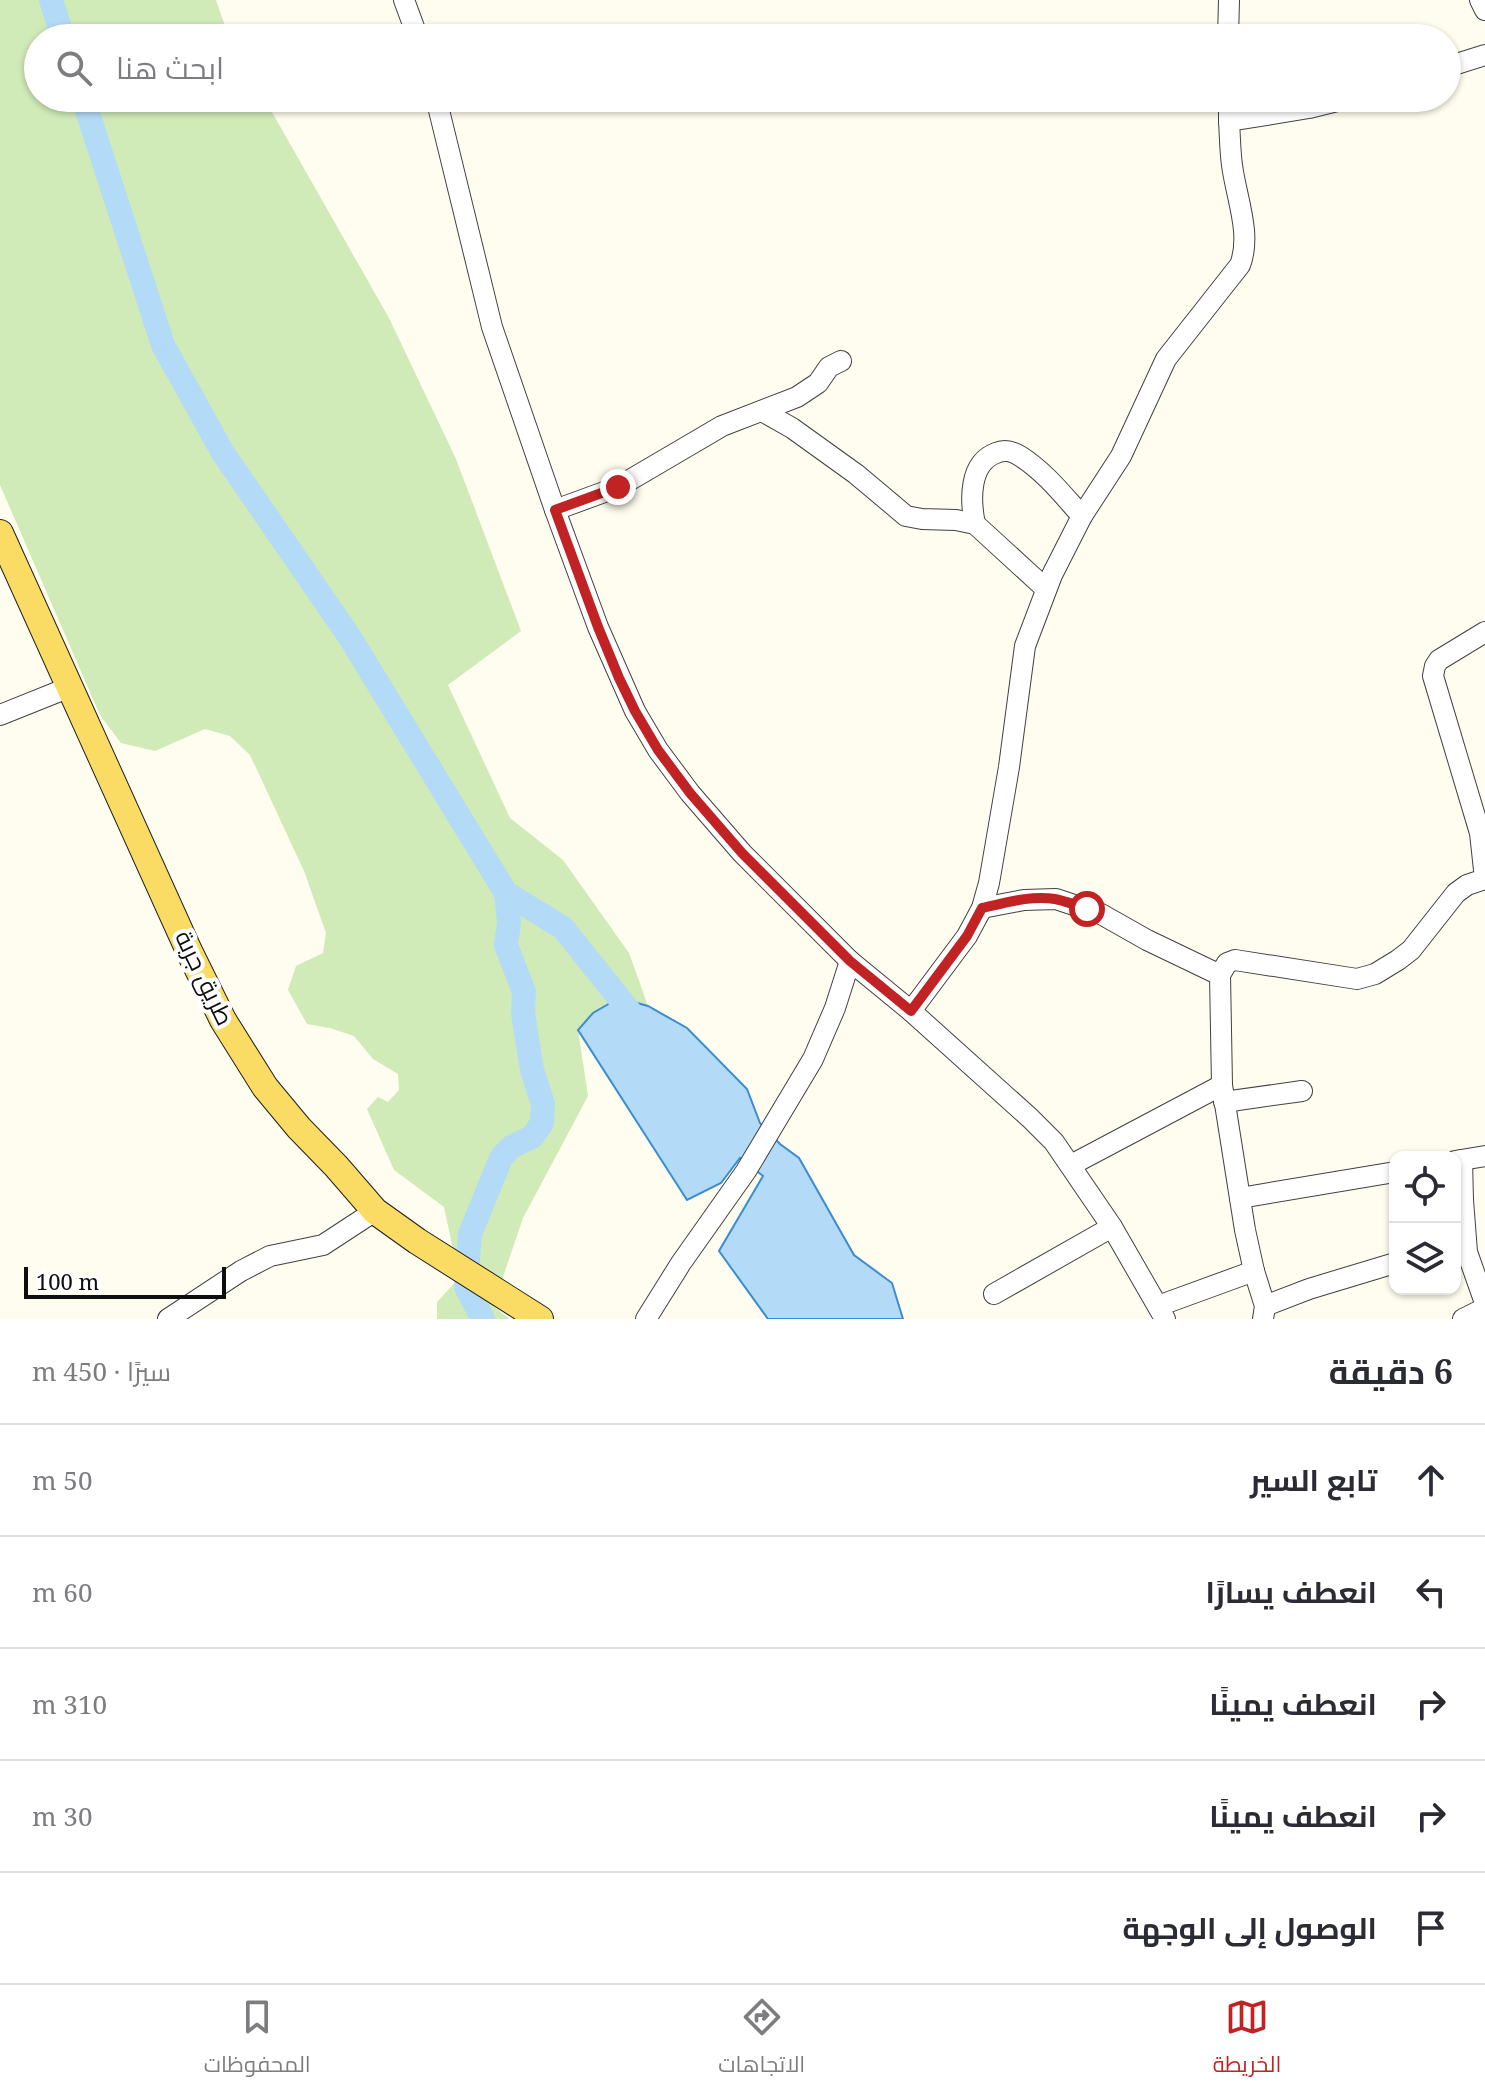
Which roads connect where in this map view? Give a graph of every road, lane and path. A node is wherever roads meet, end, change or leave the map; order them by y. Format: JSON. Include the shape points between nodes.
{"nodes":[{"id":1,"x":404,"y":0,"type":"edge"},
{"id":2,"x":1229,"y":0,"type":"edge"},
{"id":3,"x":1480,"y":0,"type":"edge"},
{"id":4,"x":1485,"y":10,"type":"edge"},
{"id":5,"x":413,"y":24,"type":"edge"},
{"id":6,"x":1228,"y":24,"type":"edge"},
{"id":7,"x":1485,"y":55,"type":"edge"},
{"id":8,"x":1461,"y":63,"type":"edge"},
{"id":9,"x":439,"y":112,"type":"edge"},
{"id":10,"x":1229,"y":112,"type":"edge"},
{"id":11,"x":1284,"y":112,"type":"edge"},
{"id":12,"x":1229,"y":121,"type":"junction"},
{"id":13,"x":841,"y":361,"type":"dead end"},
{"id":14,"x":762,"y":411,"type":"junction"},
{"id":15,"x":555,"y":510,"type":"junction"},
{"id":16,"x":1082,"y":516,"type":"junction"},
{"id":17,"x":975,"y":524,"type":"junction"},
{"id":18,"x":0,"y":533,"type":"edge"},
{"id":19,"x":1046,"y":589,"type":"junction"},
{"id":20,"x":1485,"y":632,"type":"edge"},
{"id":21,"x":70,"y":687,"type":"junction"},
{"id":22,"x":0,"y":715,"type":"edge"},
{"id":23,"x":982,"y":908,"type":"junction"},
{"id":24,"x":850,"y":961,"type":"junction"},
{"id":25,"x":1220,"y":975,"type":"junction"},
{"id":26,"x":911,"y":1011,"type":"junction"},
{"id":27,"x":1302,"y":1091,"type":"dead end"},
{"id":28,"x":1223,"y":1094,"type":"junction"},
{"id":29,"x":1485,"y":1156,"type":"edge"},
{"id":30,"x":1461,"y":1161,"type":"edge"},
{"id":31,"x":1071,"y":1165,"type":"junction"},
{"id":32,"x":1389,"y":1173,"type":"edge"},
{"id":33,"x":1461,"y":1180,"type":"edge"},
{"id":34,"x":1240,"y":1198,"type":"junction"},
{"id":35,"x":375,"y":1211,"type":"junction"},
{"id":36,"x":1112,"y":1227,"type":"junction"},
{"id":37,"x":1461,"y":1252,"type":"edge"},
{"id":38,"x":1389,"y":1265,"type":"edge"},
{"id":39,"x":1254,"y":1271,"type":"junction"},
{"id":40,"x":994,"y":1294,"type":"dead end"},
{"id":41,"x":1485,"y":1305,"type":"edge"},
{"id":42,"x":1162,"y":1312,"type":"edge"},
{"id":43,"x":1264,"y":1313,"type":"edge"},
{"id":44,"x":168,"y":1319,"type":"edge"},
{"id":45,"x":540,"y":1319,"type":"edge"},
{"id":46,"x":646,"y":1319,"type":"edge"},
{"id":47,"x":1463,"y":1319,"type":"edge"}],
"edges":[{"from":1,"to":5,"type":"street"},
{"from":2,"to":6,"type":"street"},
{"from":3,"to":4,"type":"street"},
{"from":7,"to":8,"type":"street"},
{"from":9,"to":15,"type":"street","via":[[492,327]]},
{"from":10,"to":12,"type":"street"},
{"from":11,"to":12,"type":"street"},
{"from":12,"to":16,"type":"street","via":[[1245,233],[1240,265],[1166,359],[1121,456]]},
{"from":13,"to":14,"type":"street","via":[[797,397]]},
{"from":14,"to":15,"type":"street","via":[[703,435],[618,487]]},
{"from":14,"to":17,"type":"street","via":[[856,474],[906,516]]},
{"from":15,"to":24,"type":"street","via":[[619,678],[658,750],[742,853]]},
{"from":16,"to":17,"type":"street","via":[[1031,464],[1007,450],[981,463],[976,474]]},
{"from":16,"to":19,"type":"street"},
{"from":17,"to":19,"type":"street"},
{"from":18,"to":21,"type":"main road","name":"طريق جربة"},
{"from":19,"to":23,"type":"street","via":[[1025,646]]},
{"from":20,"to":25,"type":"street","via":[[1439,660],[1433,676],[1480,833],[1485,879],[1456,893],[1411,950],[1375,974],[1357,979],[1235,960]]},
{"from":21,"to":22,"type":"street"},
{"from":21,"to":35,"type":"main road","name":"طريق جربة","via":[[189,951],[241,1050],[299,1128]]},
{"from":23,"to":25,"type":"street","via":[[1056,899],[1101,914]]},
{"from":23,"to":26,"type":"street"},
{"from":24,"to":26,"type":"street"},
{"from":24,"to":46,"type":"street","via":[[824,1036],[773,1127]]},
{"from":25,"to":28,"type":"street"},
{"from":26,"to":31,"type":"street","via":[[1030,1118]]},
{"from":27,"to":28,"type":"street"},
{"from":28,"to":31,"type":"street"},
{"from":28,"to":34,"type":"street"},
{"from":29,"to":30,"type":"street"},
{"from":31,"to":36,"type":"street"},
{"from":32,"to":34,"type":"street"},
{"from":33,"to":37,"type":"street"},
{"from":34,"to":39,"type":"street"},
{"from":35,"to":44,"type":"street","via":[[323,1245],[270,1256],[241,1271]]},
{"from":35,"to":45,"type":"main road","name":"طريق جربة"},
{"from":36,"to":40,"type":"street"},
{"from":36,"to":42,"type":"street"},
{"from":37,"to":41,"type":"street"},
{"from":38,"to":43,"type":"street","via":[[1309,1289]]},
{"from":39,"to":42,"type":"street"},
{"from":39,"to":43,"type":"street"},
{"from":41,"to":47,"type":"street"}]}
